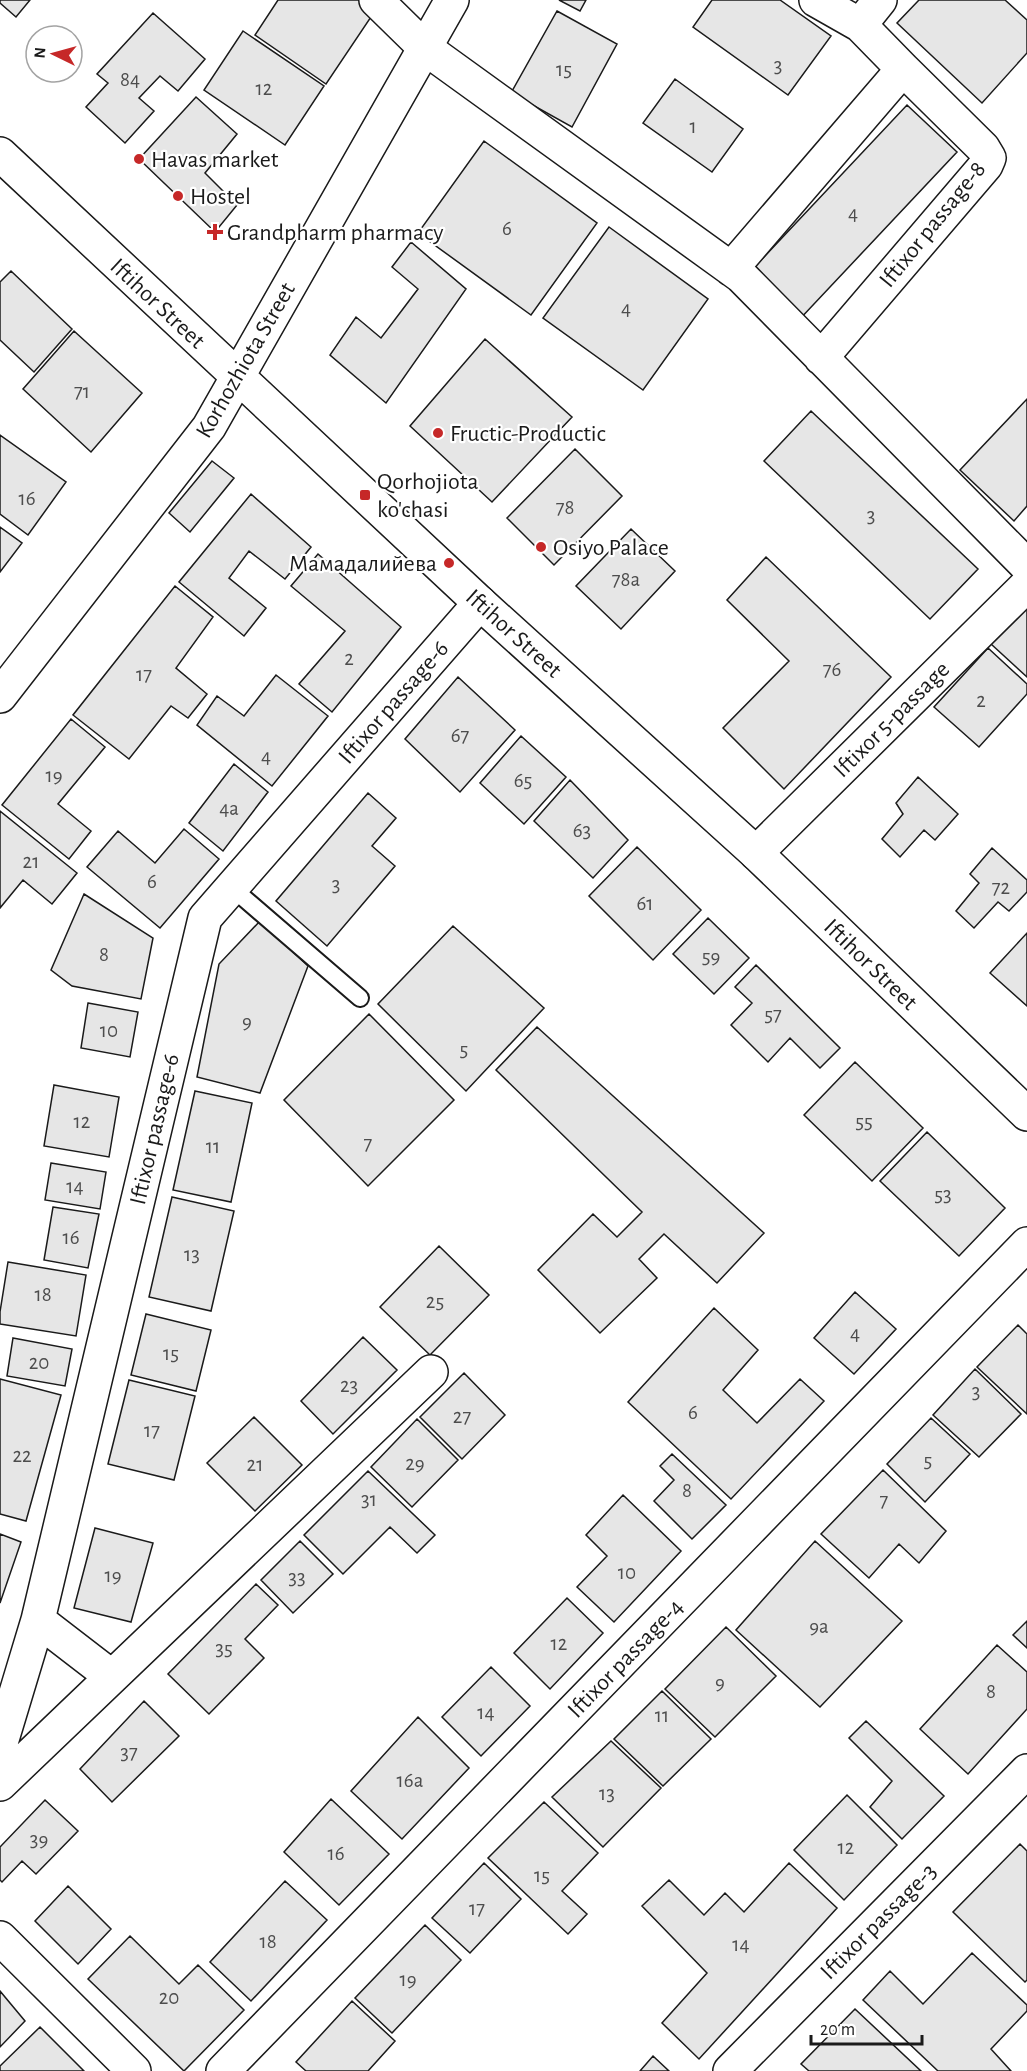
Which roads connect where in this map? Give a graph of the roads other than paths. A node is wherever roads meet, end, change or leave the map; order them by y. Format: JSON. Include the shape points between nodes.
{"nodes":[{"id":1,"x":376,"y":0,"type":"edge"},
{"id":2,"x":452,"y":0,"type":"edge"},
{"id":3,"x":816,"y":0,"type":"edge"},
{"id":4,"x":880,"y":0,"type":"edge"},
{"id":5,"x":860,"y":25,"type":"junction"},
{"id":6,"x":425,"y":48,"type":"junction"},
{"id":7,"x":903,"y":69,"type":"junction"},
{"id":8,"x":0,"y":154,"type":"edge"},
{"id":9,"x":731,"y":269,"type":"junction"},
{"id":10,"x":821,"y":358,"type":"junction"},
{"id":11,"x":238,"y":377,"type":"junction"},
{"id":12,"x":1027,"y":566,"type":"edge"},
{"id":13,"x":1027,"y":585,"type":"edge"},
{"id":14,"x":480,"y":603,"type":"junction"},
{"id":15,"x":0,"y":696,"type":"edge"},
{"id":16,"x":756,"y":853,"type":"junction"},
{"id":17,"x":231,"y":886,"type":"junction"},
{"id":18,"x":360,"y":998,"type":"dead end"},
{"id":19,"x":1027,"y":1114,"type":"edge"},
{"id":20,"x":1027,"y":1244,"type":"edge"},
{"id":21,"x":431,"y":1372,"type":"dead end"},
{"id":22,"x":38,"y":1620,"type":"junction"},
{"id":23,"x":112,"y":1677,"type":"junction"},
{"id":24,"x":0,"y":1746,"type":"edge"},
{"id":25,"x":1027,"y":1770,"type":"edge"},
{"id":26,"x":0,"y":1784,"type":"edge"},
{"id":27,"x":0,"y":1938,"type":"edge"},
{"id":28,"x":134,"y":2071,"type":"edge"},
{"id":29,"x":223,"y":2071,"type":"edge"},
{"id":30,"x":730,"y":2071,"type":"edge"}],
"edges":[{"from":1,"to":6,"type":"street"},
{"from":2,"to":6,"type":"street","name":"Korhozhiota Street"},
{"from":3,"to":5,"type":"street","name":"Iftixor passage-8"},
{"from":4,"to":5,"type":"street"},
{"from":5,"to":7,"type":"street","name":"Iftixor passage-8"},
{"from":6,"to":9,"type":"street"},
{"from":6,"to":11,"type":"street","name":"Korhozhiota Street"},
{"from":7,"to":9,"type":"street"},
{"from":7,"to":10,"type":"street","name":"Iftixor passage-8","via":[[989,158]]},
{"from":8,"to":11,"type":"street","name":"Iftihor Street"},
{"from":9,"to":10,"type":"street"},
{"from":10,"to":12,"type":"street"},
{"from":11,"to":14,"type":"street","name":"Iftihor Street"},
{"from":11,"to":15,"type":"street","name":"Korhozhiota Street","via":[[209,427]]},
{"from":13,"to":16,"type":"street","name":"Iftixor 5-passage"},
{"from":14,"to":16,"type":"street","name":"Iftihor Street"},
{"from":14,"to":17,"type":"street","name":"Iftixor passage-6"},
{"from":16,"to":19,"type":"street","name":"Iftihor Street"},
{"from":17,"to":18,"type":"lane"},
{"from":17,"to":22,"type":"street","name":"Iftixor passage-6","via":[[205,918],[201,929]]},
{"from":20,"to":29,"type":"street","name":"Iftixor passage-4"},
{"from":21,"to":23,"type":"street"},
{"from":22,"to":23,"type":"street"},
{"from":22,"to":24,"type":"street","name":"Iftixor passage-6"},
{"from":23,"to":26,"type":"street"},
{"from":25,"to":30,"type":"street","name":"Iftixor passage-3"},
{"from":27,"to":28,"type":"street"}]}
